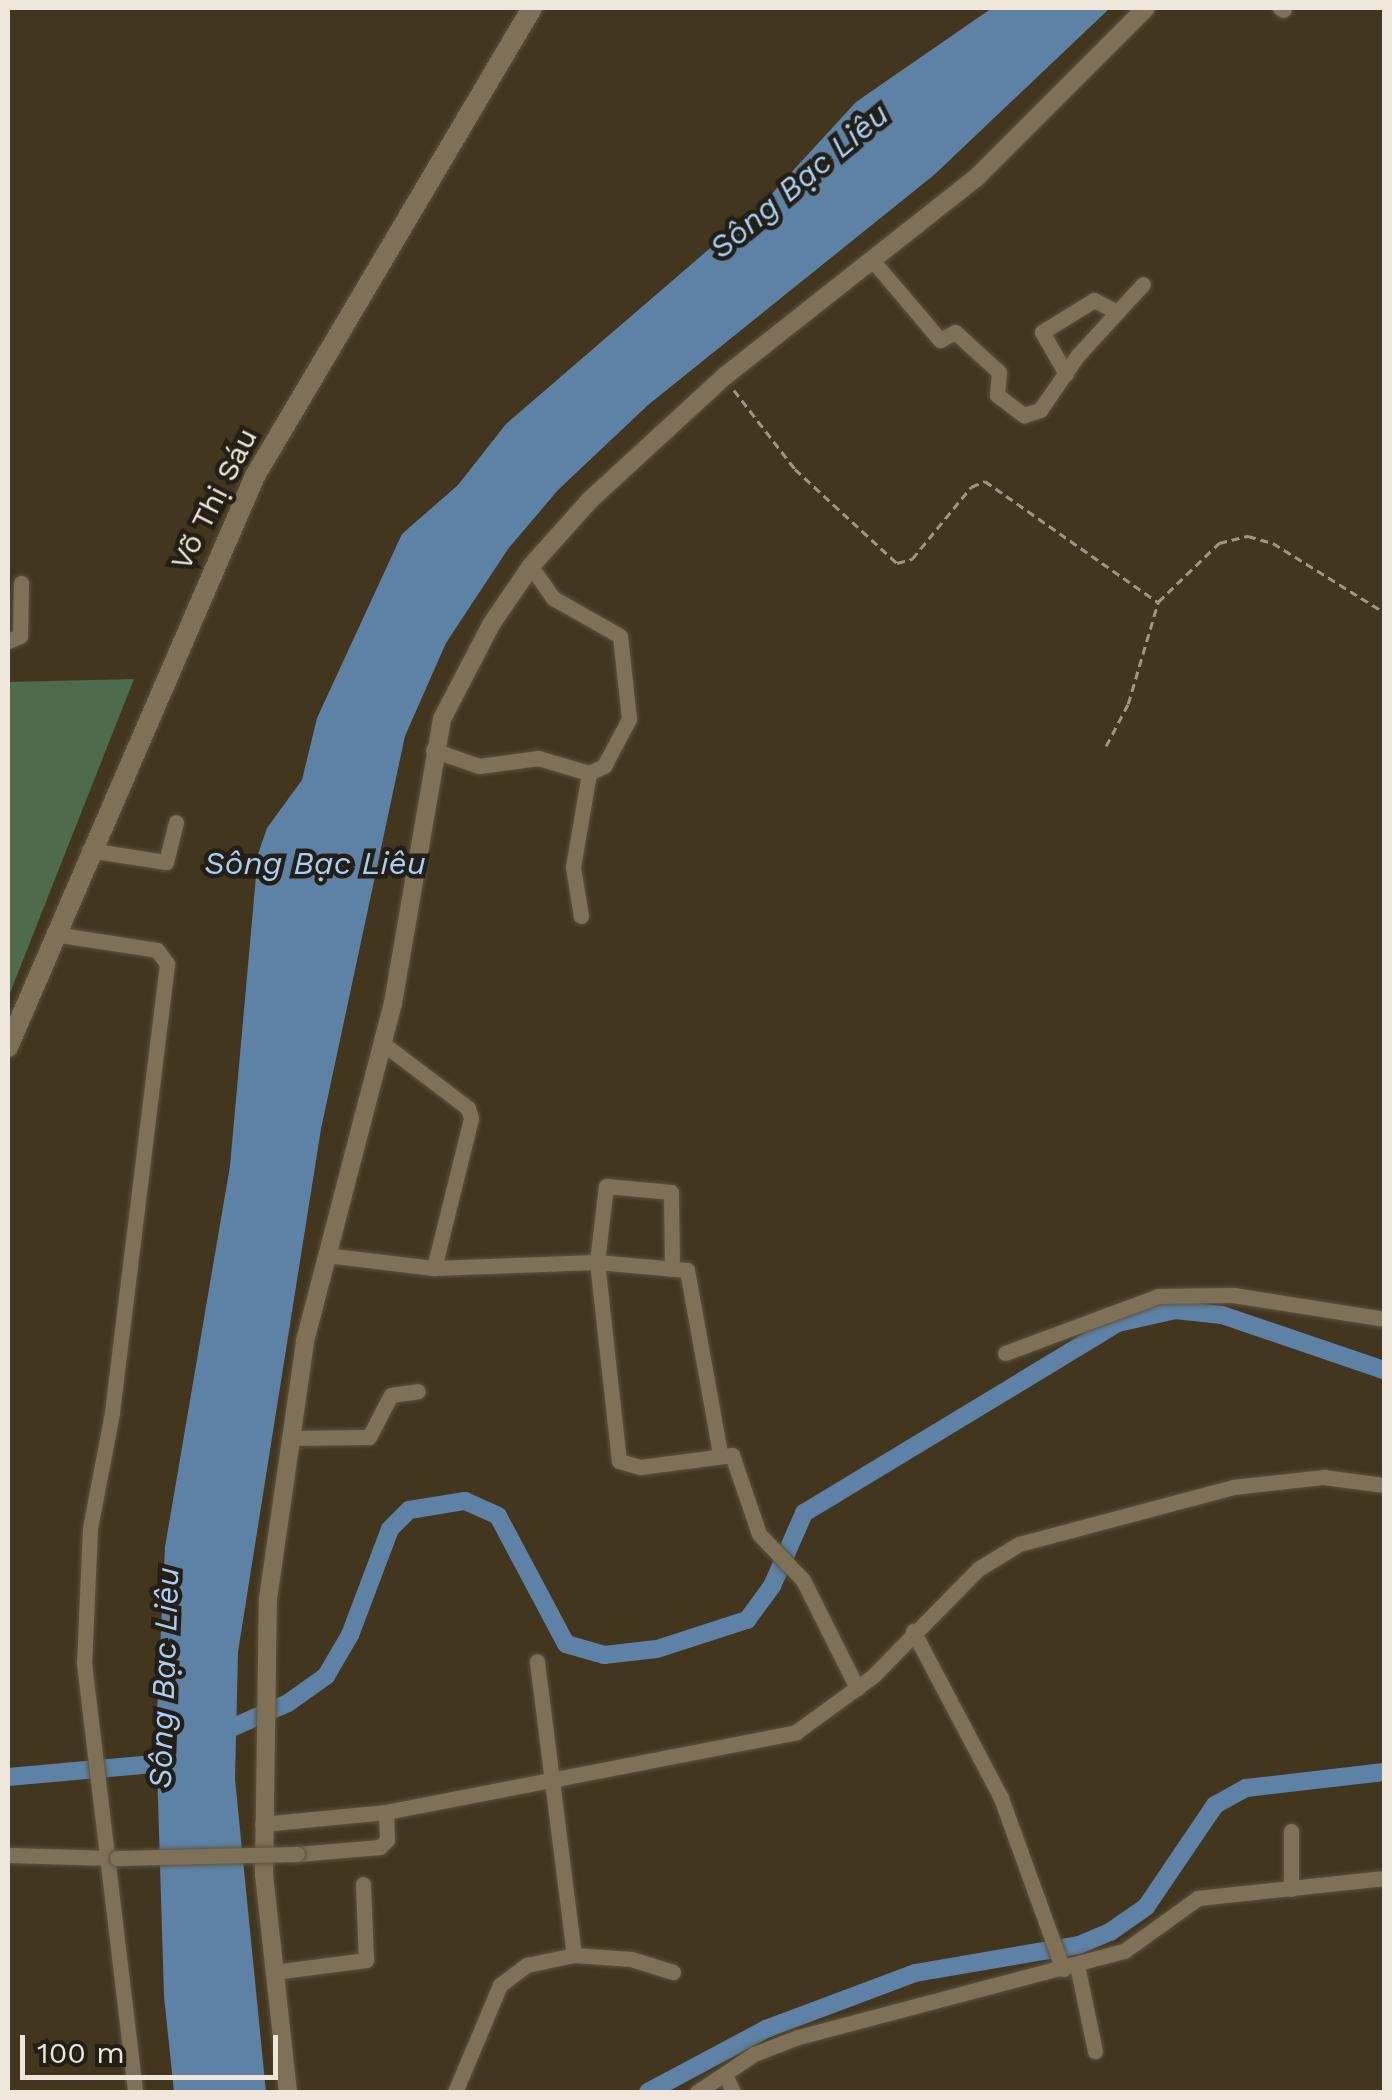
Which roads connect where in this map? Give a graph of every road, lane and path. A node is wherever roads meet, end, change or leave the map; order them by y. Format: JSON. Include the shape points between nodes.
{"nodes":[{"id":1,"x":532,"y":8,"type":"edge"},
{"id":2,"x":1146,"y":8,"type":"edge"},
{"id":3,"x":872,"y":261,"type":"junction"},
{"id":4,"x":1143,"y":284,"type":"dead end"},
{"id":5,"x":1117,"y":312,"type":"junction"},
{"id":6,"x":1066,"y":374,"type":"junction"},
{"id":7,"x":725,"y":376,"type":"junction"},
{"id":8,"x":531,"y":566,"type":"junction"},
{"id":9,"x":22,"y":584,"type":"dead end"},
{"id":10,"x":1158,"y":602,"type":"junction"},
{"id":11,"x":1384,"y":612,"type":"edge"},
{"id":12,"x":8,"y":641,"type":"edge"},
{"id":13,"x":1106,"y":746,"type":"dead end"},
{"id":14,"x":432,"y":750,"type":"junction"},
{"id":15,"x":589,"y":773,"type":"junction"},
{"id":16,"x":176,"y":822,"type":"dead end"},
{"id":17,"x":89,"y":850,"type":"junction"},
{"id":18,"x":581,"y":916,"type":"dead end"},
{"id":19,"x":54,"y":934,"type":"junction"},
{"id":20,"x":382,"y":1044,"type":"junction"},
{"id":21,"x":8,"y":1048,"type":"edge"},
{"id":22,"x":326,"y":1255,"type":"junction"},
{"id":23,"x":596,"y":1262,"type":"junction"},
{"id":24,"x":672,"y":1267,"type":"junction"},
{"id":25,"x":434,"y":1268,"type":"junction"},
{"id":26,"x":1384,"y":1319,"type":"edge"},
{"id":27,"x":1005,"y":1352,"type":"dead end"},
{"id":28,"x":418,"y":1390,"type":"dead end"},
{"id":29,"x":289,"y":1438,"type":"junction"},
{"id":30,"x":720,"y":1454,"type":"junction"},
{"id":31,"x":1384,"y":1485,"type":"edge"},
{"id":32,"x":913,"y":1631,"type":"junction"},
{"id":33,"x":537,"y":1661,"type":"dead end"},
{"id":34,"x":858,"y":1688,"type":"junction"},
{"id":35,"x":552,"y":1782,"type":"junction"},
{"id":36,"x":386,"y":1812,"type":"junction"},
{"id":37,"x":262,"y":1824,"type":"junction"},
{"id":38,"x":1292,"y":1832,"type":"dead end"},
{"id":39,"x":8,"y":1855,"type":"edge"},
{"id":40,"x":112,"y":1858,"type":"junction"},
{"id":41,"x":1384,"y":1878,"type":"edge"},
{"id":42,"x":363,"y":1884,"type":"dead end"},
{"id":43,"x":1292,"y":1889,"type":"junction"},
{"id":44,"x":574,"y":1955,"type":"junction"},
{"id":45,"x":1067,"y":1964,"type":"junction"},
{"id":46,"x":274,"y":1972,"type":"junction"},
{"id":47,"x":673,"y":1972,"type":"dead end"},
{"id":48,"x":1096,"y":2051,"type":"dead end"},
{"id":49,"x":725,"y":2074,"type":"junction"},
{"id":50,"x":135,"y":2092,"type":"edge"},
{"id":51,"x":288,"y":2092,"type":"edge"},
{"id":52,"x":455,"y":2092,"type":"edge"},
{"id":53,"x":697,"y":2092,"type":"edge"},
{"id":54,"x":733,"y":2092,"type":"edge"}],
"edges":[{"from":1,"to":17,"type":"main road","name":"Võ Thị Sáu","via":[[255,476]]},
{"from":2,"to":3,"type":"street","via":[[976,178]]},
{"from":3,"to":6,"type":"street","via":[[940,340],[955,332],[999,372],[997,395],[1024,415],[1040,410]]},
{"from":3,"to":7,"type":"street"},
{"from":4,"to":5,"type":"street"},
{"from":5,"to":6,"type":"street"},
{"from":5,"to":6,"type":"street","via":[[1094,300],[1042,332]]},
{"from":7,"to":8,"type":"street","via":[[650,440]]},
{"from":7,"to":10,"type":"path","via":[[795,469],[896,563],[912,559],[971,487],[986,481]]},
{"from":8,"to":14,"type":"street","via":[[492,623]]},
{"from":8,"to":15,"type":"street","via":[[553,598],[622,640],[629,720],[604,766]]},
{"from":9,"to":12,"type":"street","via":[[20,636]]},
{"from":10,"to":11,"type":"path","via":[[1218,543],[1248,536],[1273,543]]},
{"from":10,"to":13,"type":"path","via":[[1128,704]]},
{"from":14,"to":15,"type":"street","via":[[479,766],[538,758]]},
{"from":14,"to":20,"type":"street"},
{"from":15,"to":18,"type":"street","via":[[573,867]]},
{"from":16,"to":17,"type":"street","via":[[166,862]]},
{"from":17,"to":19,"type":"main road","name":"Võ Thị Sáu"},
{"from":19,"to":21,"type":"main road","name":"Võ Thị Sáu"},
{"from":19,"to":40,"type":"street","via":[[157,950],[167,964],[112,1413],[90,1528],[84,1663]]},
{"from":20,"to":22,"type":"street"},
{"from":20,"to":25,"type":"street","via":[[456,1097],[471,1118]]},
{"from":22,"to":25,"type":"street"},
{"from":22,"to":29,"type":"street"},
{"from":23,"to":24,"type":"street"},
{"from":23,"to":24,"type":"street","via":[[603,1190],[621,1187],[671,1192]]},
{"from":23,"to":25,"type":"street"},
{"from":23,"to":30,"type":"street","via":[[619,1461],[640,1467]]},
{"from":24,"to":30,"type":"street","via":[[691,1276]]},
{"from":26,"to":27,"type":"street","via":[[1206,1293],[1158,1296]]},
{"from":28,"to":29,"type":"street","via":[[392,1396],[369,1437]]},
{"from":29,"to":37,"type":"street","via":[[268,1599]]},
{"from":30,"to":34,"type":"street","via":[[734,1458],[759,1534],[804,1580]]},
{"from":31,"to":32,"type":"street","via":[[1324,1477],[1233,1488],[1019,1544],[978,1569]]},
{"from":32,"to":34,"type":"street"},
{"from":32,"to":45,"type":"street","via":[[1001,1798]]},
{"from":33,"to":35,"type":"street"},
{"from":34,"to":35,"type":"street","via":[[796,1732]]},
{"from":35,"to":36,"type":"street"},
{"from":35,"to":44,"type":"street"},
{"from":36,"to":37,"type":"street"},
{"from":36,"to":40,"type":"street","bridge":true,"via":[[387,1840],[380,1846]]},
{"from":37,"to":46,"type":"street"},
{"from":38,"to":43,"type":"street"},
{"from":39,"to":40,"type":"street"},
{"from":40,"to":50,"type":"street"},
{"from":41,"to":43,"type":"street"},
{"from":42,"to":46,"type":"street","via":[[366,1960]]},
{"from":43,"to":45,"type":"street","via":[[1198,1898],[1132,1947]]},
{"from":44,"to":47,"type":"street","via":[[631,1959]]},
{"from":44,"to":52,"type":"street","via":[[528,1965],[500,1984]]},
{"from":45,"to":48,"type":"street"},
{"from":45,"to":49,"type":"street","via":[[798,2037]]},
{"from":46,"to":51,"type":"street"},
{"from":49,"to":53,"type":"street"},
{"from":49,"to":54,"type":"street"}]}
